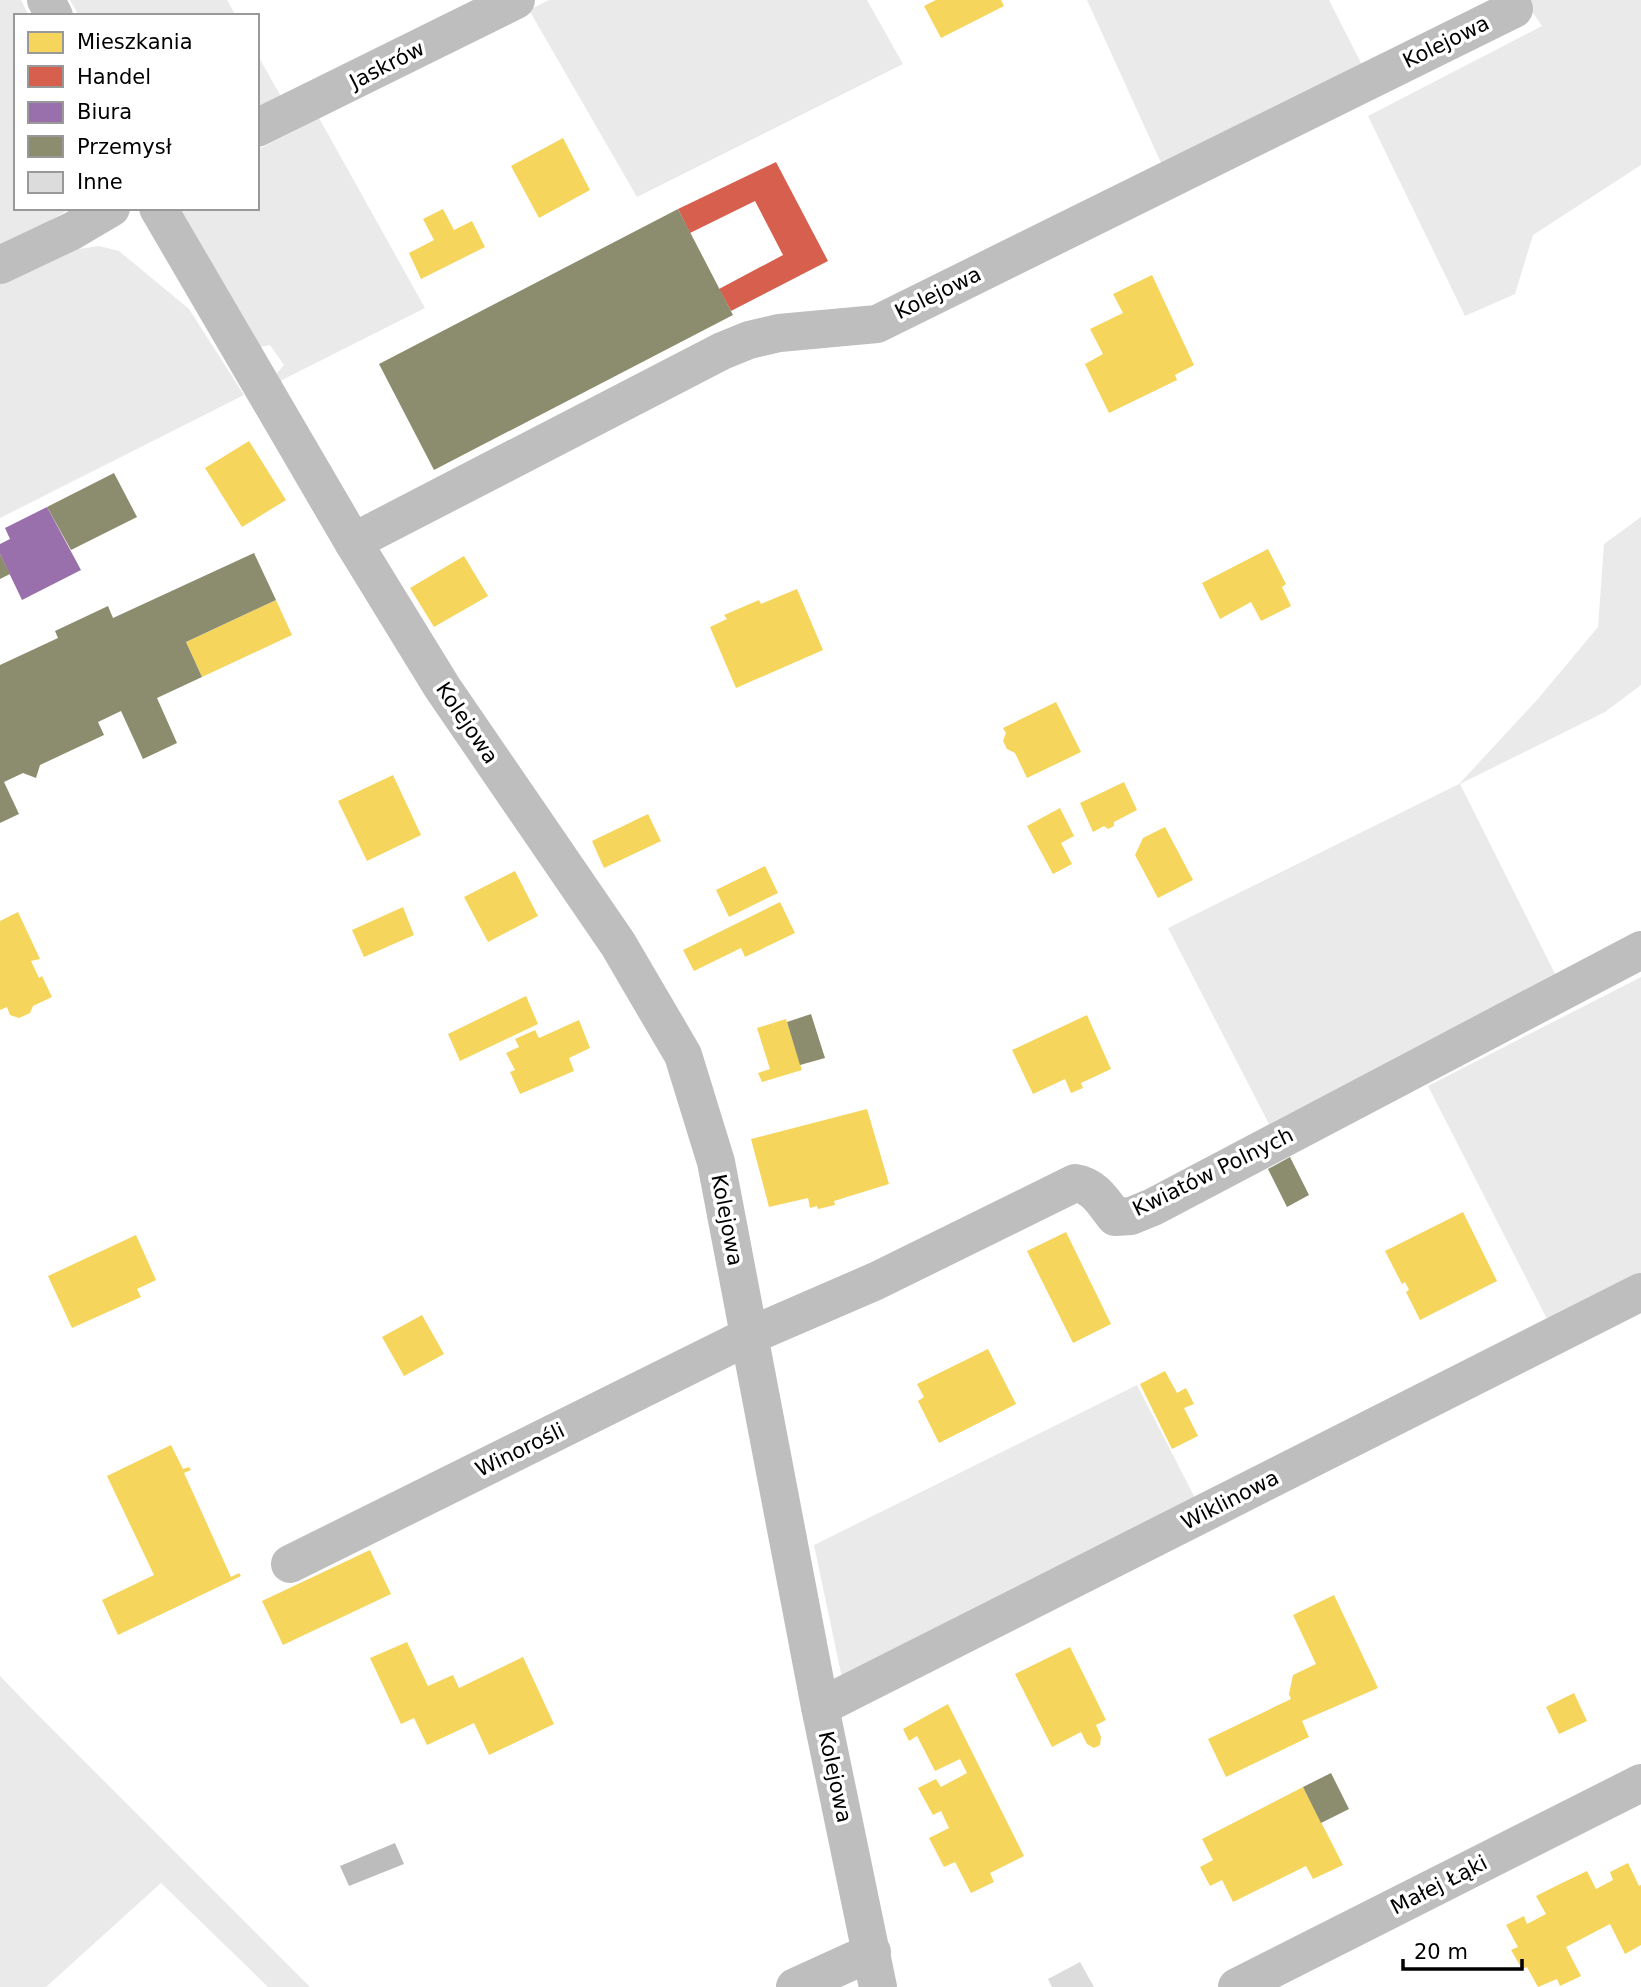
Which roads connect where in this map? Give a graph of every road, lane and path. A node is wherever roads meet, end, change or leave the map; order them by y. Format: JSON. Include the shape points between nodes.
{"nodes":[{"id":1,"x":516,"y":0,"type":"edge"},
{"id":2,"x":1514,"y":9,"type":"dead end"},
{"id":3,"x":259,"y":127,"type":"edge"},
{"id":4,"x":108,"y":210,"type":"edge"},
{"id":5,"x":159,"y":210,"type":"edge"},
{"id":6,"x":0,"y":265,"type":"edge"},
{"id":7,"x":353,"y":542,"type":"junction"},
{"id":8,"x":1641,"y":950,"type":"edge"},
{"id":9,"x":1641,"y":1292,"type":"edge"},
{"id":10,"x":749,"y":1336,"type":"junction"},
{"id":11,"x":290,"y":1564,"type":"dead end"},
{"id":12,"x":820,"y":1707,"type":"junction"},
{"id":13,"x":1641,"y":1783,"type":"edge"},
{"id":14,"x":875,"y":1969,"type":"edge"},
{"id":15,"x":795,"y":1987,"type":"edge"},
{"id":16,"x":1237,"y":1987,"type":"edge"}],
"edges":[{"from":1,"to":3,"type":"street","name":"Jaskrów"},
{"from":2,"to":7,"type":"street","name":"Kolejowa","via":[[877,324],[779,333],[722,351]]},
{"from":4,"to":6,"type":"street"},
{"from":5,"to":7,"type":"street","name":"Kolejowa"},
{"from":7,"to":10,"type":"street","name":"Kolejowa","via":[[442,687],[618,944],[682,1055],[716,1162]]},
{"from":8,"to":10,"type":"street","name":"Kwiatów Polnych","via":[[1153,1207],[1115,1217],[1087,1185],[1075,1183],[876,1281]]},
{"from":9,"to":12,"type":"street","name":"Wiklinowa"},
{"from":10,"to":11,"type":"street","name":"Winorośli"},
{"from":10,"to":12,"type":"street","name":"Kolejowa"},
{"from":12,"to":14,"type":"street","name":"Kolejowa"},
{"from":13,"to":16,"type":"street","name":"Małej Łąki"},
{"from":14,"to":15,"type":"street"}]}
